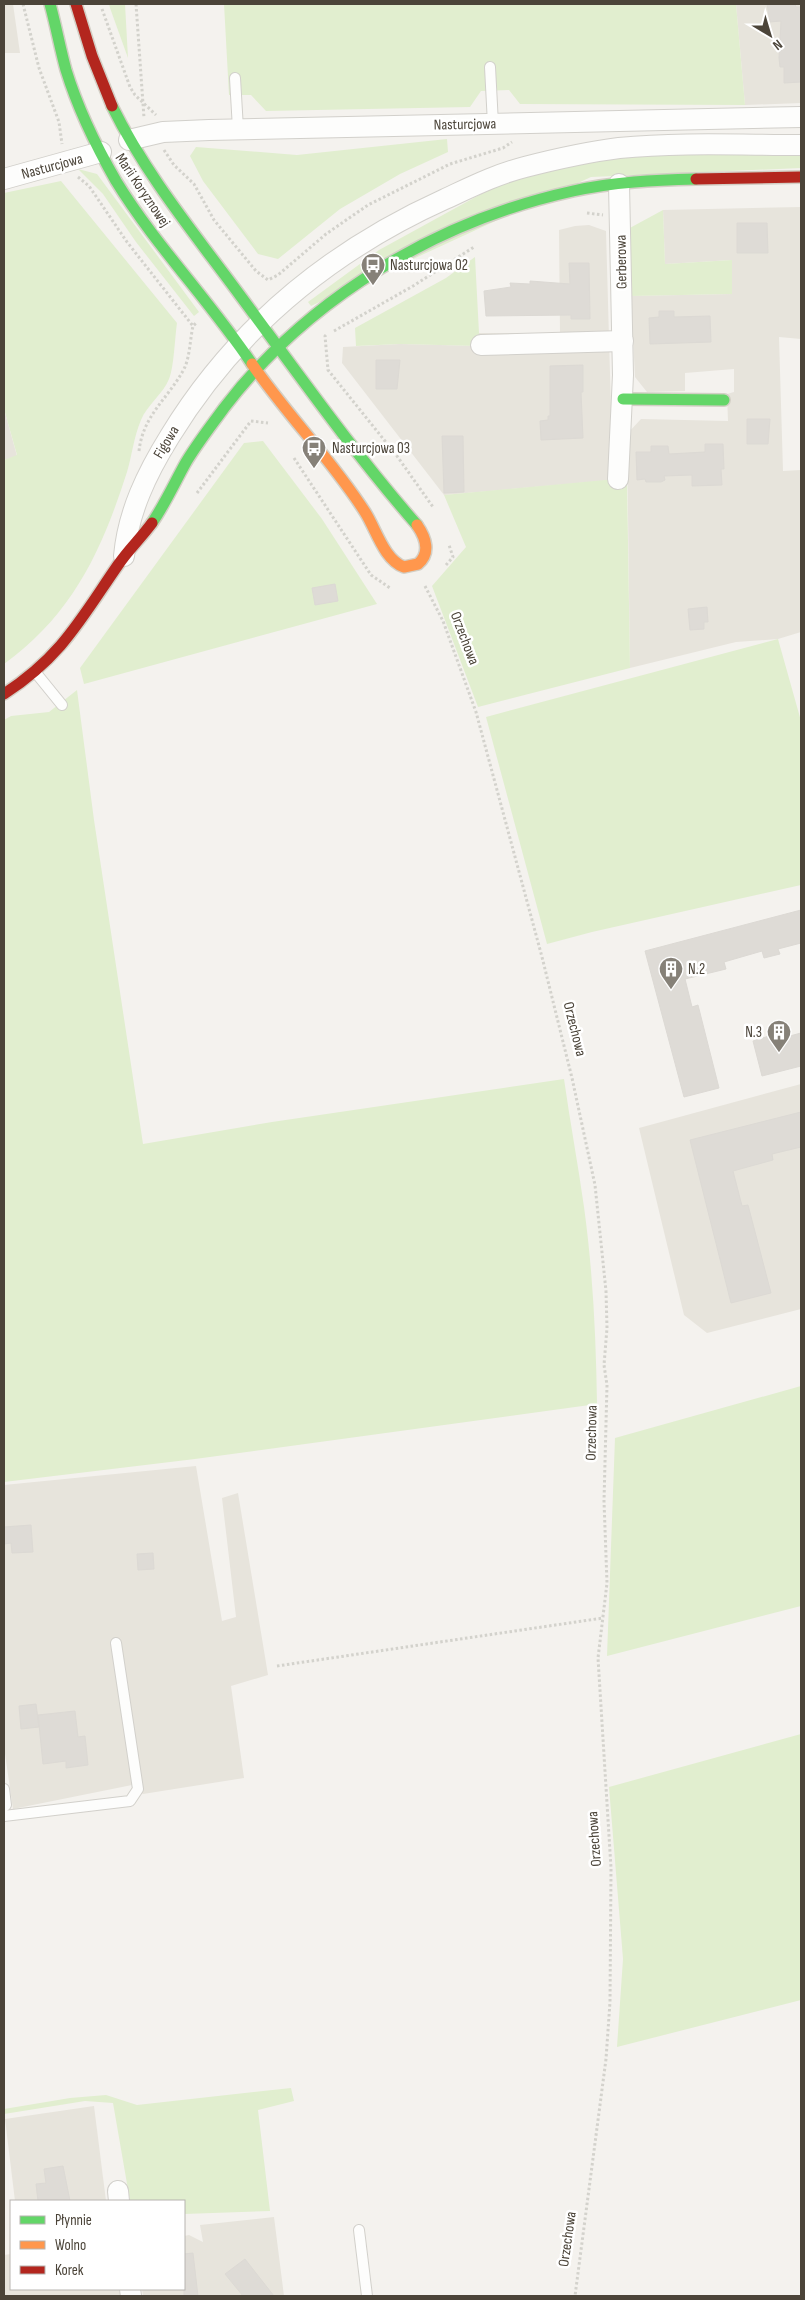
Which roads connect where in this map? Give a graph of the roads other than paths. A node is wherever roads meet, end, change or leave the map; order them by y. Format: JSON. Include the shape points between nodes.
{"nodes":[{"id":1,"x":50,"y":4,"type":"edge"},
{"id":2,"x":76,"y":4,"type":"edge"},
{"id":3,"x":490,"y":67,"type":"dead end"},
{"id":4,"x":235,"y":78,"type":"dead end"},
{"id":5,"x":801,"y":117,"type":"edge"},
{"id":6,"x":494,"y":124,"type":"junction"},
{"id":7,"x":238,"y":129,"type":"junction"},
{"id":8,"x":145,"y":136,"type":"junction"},
{"id":9,"x":801,"y":145,"type":"edge"},
{"id":10,"x":101,"y":152,"type":"junction"},
{"id":11,"x":801,"y":177,"type":"edge"},
{"id":12,"x":4,"y":179,"type":"edge"},
{"id":13,"x":619,"y":184,"type":"junction"},
{"id":14,"x":260,"y":321,"type":"junction"},
{"id":15,"x":622,"y":341,"type":"junction"},
{"id":16,"x":238,"y":343,"type":"junction"},
{"id":17,"x":481,"y":344,"type":"dead end"},
{"id":18,"x":279,"y":348,"type":"junction"},
{"id":19,"x":256,"y":369,"type":"junction"},
{"id":20,"x":622,"y":399,"type":"junction"},
{"id":21,"x":724,"y":400,"type":"dead end"},
{"id":22,"x":618,"y":479,"type":"dead end"},
{"id":23,"x":124,"y":556,"type":"junction"},
{"id":24,"x":36,"y":672,"type":"junction"},
{"id":25,"x":4,"y":694,"type":"edge"},
{"id":26,"x":62,"y":705,"type":"dead end"},
{"id":27,"x":116,"y":1643,"type":"dead end"},
{"id":28,"x":4,"y":1789,"type":"edge"},
{"id":29,"x":4,"y":1807,"type":"edge"},
{"id":30,"x":4,"y":1816,"type":"edge"},
{"id":31,"x":359,"y":2230,"type":"dead end"},
{"id":32,"x":367,"y":2296,"type":"edge"}],
"edges":[{"from":1,"to":10,"type":"street","name":"Marii Koryznowej","via":[[62,56]]},
{"from":2,"to":8,"type":"street","name":"Marii Koryznowej","via":[[84,38],[100,80]]},
{"from":3,"to":6,"type":"lane"},
{"from":4,"to":7,"type":"lane"},
{"from":5,"to":6,"type":"street","name":"Nasturcjowa"},
{"from":6,"to":7,"type":"street","name":"Nasturcjowa"},
{"from":7,"to":8,"type":"street","name":"Nasturcjowa"},
{"from":8,"to":14,"type":"street","name":"Marii Koryznowej","via":[[168,201]]},
{"from":9,"to":14,"type":"street","name":"Figowa","via":[[618,148],[532,165],[491,178],[403,218],[331,264]]},
{"from":10,"to":12,"type":"street","name":"Nasturcjowa"},
{"from":10,"to":16,"type":"street","name":"Marii Koryznowej","via":[[142,218]]},
{"from":11,"to":13,"type":"street","name":"Figowa"},
{"from":13,"to":15,"type":"street","name":"Gerberowa"},
{"from":13,"to":18,"type":"street","name":"Figowa","via":[[574,190],[525,202],[469,221],[424,242],[337,297]]},
{"from":14,"to":16,"type":"street","name":"Figowa"},
{"from":14,"to":18,"type":"street"},
{"from":15,"to":17,"type":"street"},
{"from":15,"to":20,"type":"street","name":"Gerberowa"},
{"from":16,"to":19,"type":"street","name":"Marii Koryznowej"},
{"from":16,"to":23,"type":"street","name":"Figowa","via":[[193,398],[149,469],[134,510]]},
{"from":18,"to":19,"type":"street","name":"Figowa"},
{"from":18,"to":19,"type":"street","via":[[423,535],[426,549],[416,566],[404,568],[395,562],[338,475]]},
{"from":19,"to":23,"type":"street","name":"Figowa","via":[[222,409],[188,458],[167,500],[139,541]]},
{"from":20,"to":21,"type":"street"},
{"from":20,"to":22,"type":"street","name":"Gerberowa"},
{"from":23,"to":24,"type":"street","name":"Figowa","via":[[78,626]]},
{"from":24,"to":25,"type":"street","name":"Figowa"},
{"from":24,"to":26,"type":"lane"},
{"from":27,"to":30,"type":"lane","via":[[138,1789],[130,1800]]},
{"from":28,"to":29,"type":"lane"},
{"from":31,"to":32,"type":"lane"}]}
